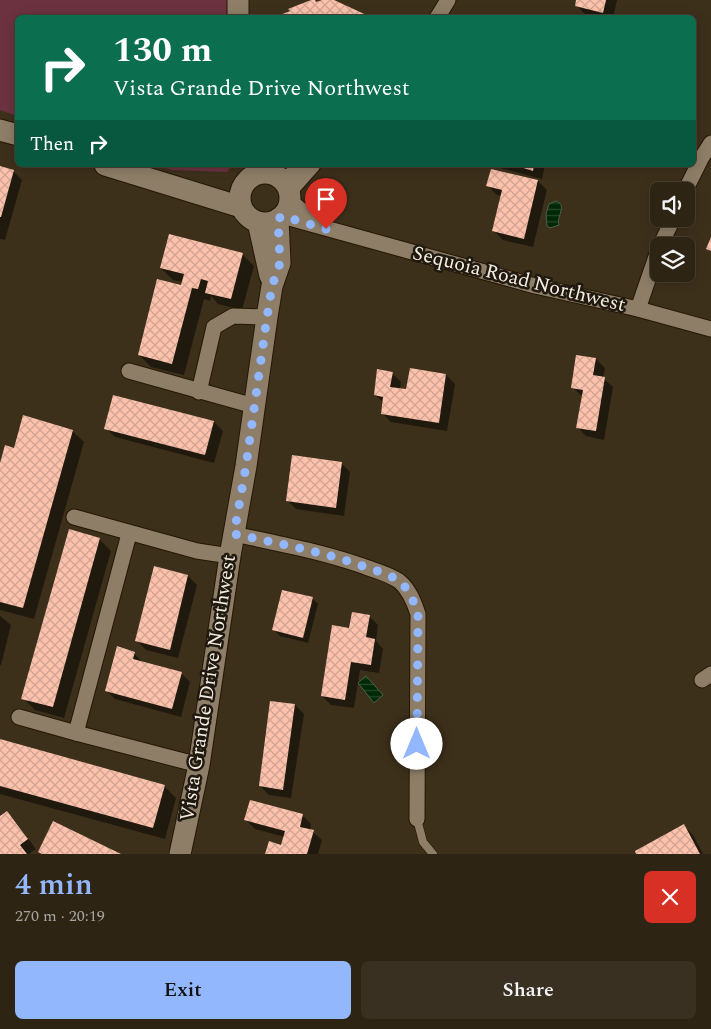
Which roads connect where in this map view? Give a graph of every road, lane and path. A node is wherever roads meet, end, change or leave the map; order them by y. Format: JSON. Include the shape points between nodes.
{"nodes":[{"id":1,"x":238,"y":0,"type":"edge"},
{"id":2,"x":448,"y":0,"type":"edge"},
{"id":3,"x":238,"y":15,"type":"edge"},
{"id":4,"x":439,"y":15,"type":"edge"},
{"id":5,"x":0,"y":130,"type":"edge"},
{"id":6,"x":15,"y":134,"type":"edge"},
{"id":7,"x":711,"y":143,"type":"edge"},
{"id":8,"x":111,"y":167,"type":"edge"},
{"id":9,"x":308,"y":167,"type":"edge"},
{"id":10,"x":689,"y":182,"type":"edge"},
{"id":11,"x":268,"y":192,"type":"edge"},
{"id":12,"x":650,"y":274,"type":"edge"},
{"id":13,"x":638,"y":309,"type":"junction"},
{"id":14,"x":267,"y":317,"type":"junction"},
{"id":15,"x":711,"y":329,"type":"edge"},
{"id":16,"x":129,"y":371,"type":"dead end"},
{"id":17,"x":199,"y":392,"type":"junction"},
{"id":18,"x":254,"y":406,"type":"junction"},
{"id":19,"x":74,"y":517,"type":"dead end"},
{"id":20,"x":129,"y":534,"type":"junction"},
{"id":21,"x":234,"y":534,"type":"junction"},
{"id":22,"x":230,"y":556,"type":"junction"},
{"id":23,"x":19,"y":717,"type":"dead end"},
{"id":24,"x":76,"y":734,"type":"junction"},
{"id":25,"x":199,"y":765,"type":"junction"},
{"id":26,"x":417,"y":819,"type":"joint"},
{"id":27,"x":180,"y":854,"type":"edge"},
{"id":28,"x":434,"y":854,"type":"edge"}],
"edges":[{"from":1,"to":3,"type":"street"},
{"from":2,"to":4,"type":"street"},
{"from":5,"to":6,"type":"street"},
{"from":7,"to":10,"type":"street"},
{"from":8,"to":11,"type":"street","name":"Sequoia Road Northwest","via":[[172,186]]},
{"from":9,"to":11,"type":"street"},
{"from":11,"to":13,"type":"street","name":"Sequoia Road Northwest","via":[[326,229],[535,286]]},
{"from":11,"to":14,"type":"street","name":"Vista Grande Drive Northwest","via":[[272,286]]},
{"from":12,"to":13,"type":"street"},
{"from":13,"to":15,"type":"street","name":"Sequoia Road Northwest"},
{"from":14,"to":17,"type":"street","via":[[233,316],[214,327]]},
{"from":14,"to":18,"type":"street","name":"Vista Grande Drive Northwest"},
{"from":16,"to":17,"type":"street"},
{"from":17,"to":18,"type":"street"},
{"from":18,"to":21,"type":"street","name":"Vista Grande Drive Northwest"},
{"from":19,"to":20,"type":"street"},
{"from":20,"to":22,"type":"street"},
{"from":20,"to":24,"type":"street"},
{"from":21,"to":22,"type":"street","name":"Vista Grande Drive Northwest"},
{"from":21,"to":26,"type":"street","via":[[346,560],[400,582],[411,597],[418,614]]},
{"from":22,"to":25,"type":"street","name":"Vista Grande Drive Northwest"},
{"from":23,"to":24,"type":"street"},
{"from":24,"to":25,"type":"street"},
{"from":25,"to":27,"type":"street","name":"Vista Grande Drive Northwest"},
{"from":26,"to":28,"type":"lane","via":[[423,842]]}]}
